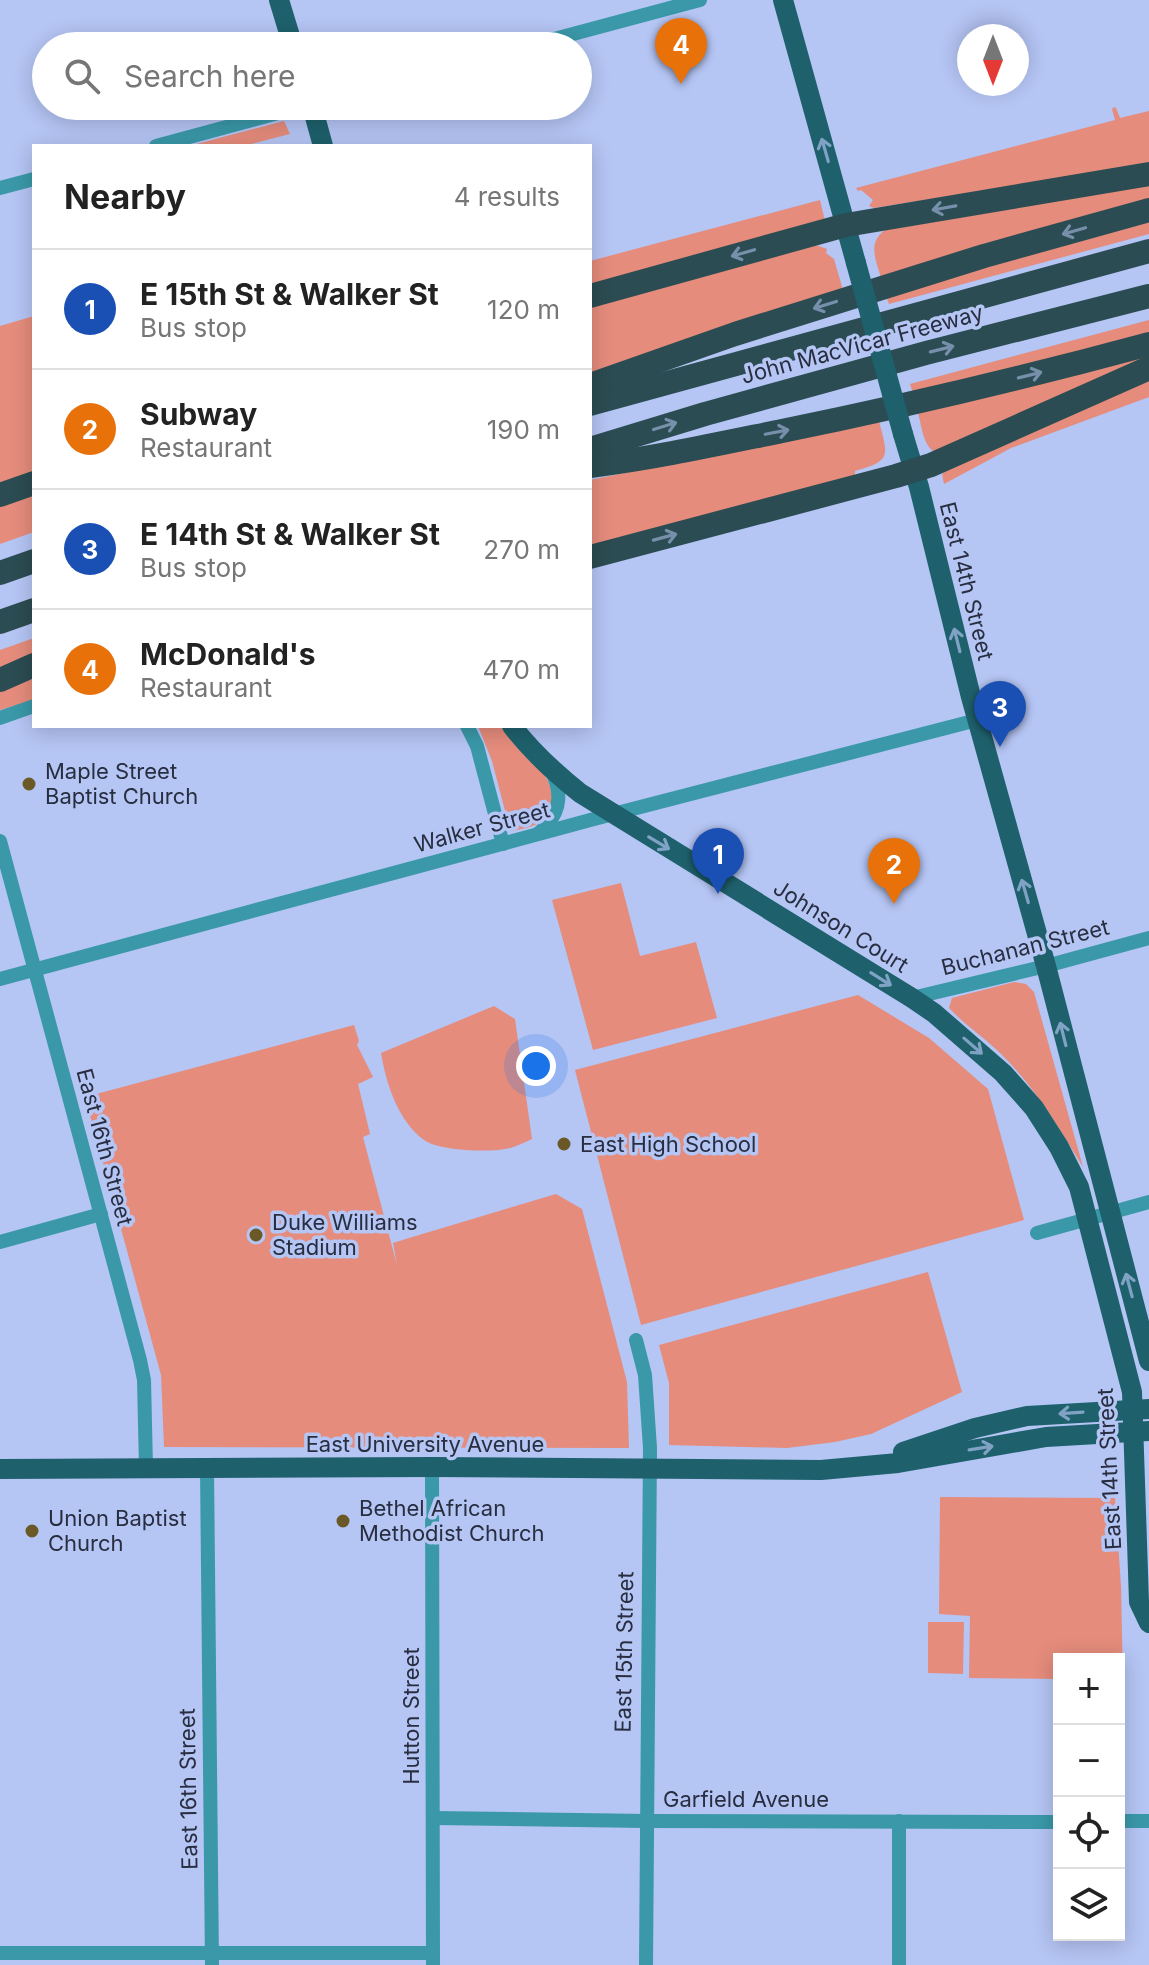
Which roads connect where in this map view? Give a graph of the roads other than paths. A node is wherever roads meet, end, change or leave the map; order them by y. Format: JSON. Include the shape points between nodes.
{"nodes":[{"id":1,"x":279,"y":0,"type":"edge"},
{"id":2,"x":700,"y":0,"type":"edge"},
{"id":3,"x":783,"y":0,"type":"edge"},
{"id":4,"x":289,"y":32,"type":"edge"},
{"id":5,"x":580,"y":32,"type":"edge"},
{"id":6,"x":252,"y":120,"type":"edge"},
{"id":7,"x":316,"y":120,"type":"edge"},
{"id":8,"x":163,"y":144,"type":"edge"},
{"id":9,"x":322,"y":144,"type":"edge"},
{"id":10,"x":1149,"y":174,"type":"edge"},
{"id":11,"x":32,"y":180,"type":"edge"},
{"id":12,"x":0,"y":188,"type":"edge"},
{"id":13,"x":1149,"y":210,"type":"edge"},
{"id":14,"x":846,"y":225,"type":"junction"},
{"id":15,"x":1149,"y":251,"type":"edge"},
{"id":16,"x":592,"y":295,"type":"edge"},
{"id":17,"x":1149,"y":296,"type":"edge"},
{"id":18,"x":1149,"y":344,"type":"edge"},
{"id":19,"x":1149,"y":368,"type":"edge"},
{"id":20,"x":592,"y":384,"type":"edge"},
{"id":21,"x":592,"y":403,"type":"edge"},
{"id":22,"x":592,"y":448,"type":"edge"},
{"id":23,"x":592,"y":466,"type":"edge"},
{"id":24,"x":913,"y":471,"type":"junction"},
{"id":25,"x":32,"y":484,"type":"edge"},
{"id":26,"x":0,"y":495,"type":"edge"},
{"id":27,"x":592,"y":556,"type":"edge"},
{"id":28,"x":32,"y":562,"type":"edge"},
{"id":29,"x":0,"y":573,"type":"edge"},
{"id":30,"x":32,"y":611,"type":"edge"},
{"id":31,"x":0,"y":622,"type":"edge"},
{"id":32,"x":32,"y":666,"type":"edge"},
{"id":33,"x":0,"y":680,"type":"edge"},
{"id":34,"x":32,"y":707,"type":"edge"},
{"id":35,"x":0,"y":718,"type":"edge"},
{"id":36,"x":977,"y":720,"type":"junction"},
{"id":37,"x":468,"y":728,"type":"edge"},
{"id":38,"x":514,"y":728,"type":"edge"},
{"id":39,"x":551,"y":770,"type":"junction"},
{"id":40,"x":612,"y":814,"type":"junction"},
{"id":41,"x":537,"y":835,"type":"junction"},
{"id":42,"x":0,"y":841,"type":"edge"},
{"id":43,"x":503,"y":844,"type":"junction"},
{"id":44,"x":1149,"y":938,"type":"edge"},
{"id":45,"x":1046,"y":966,"type":"junction"},
{"id":46,"x":34,"y":970,"type":"junction"},
{"id":47,"x":0,"y":979,"type":"edge"},
{"id":48,"x":912,"y":998,"type":"junction"},
{"id":49,"x":1149,"y":1202,"type":"edge"},
{"id":50,"x":1110,"y":1213,"type":"junction"},
{"id":51,"x":101,"y":1214,"type":"junction"},
{"id":52,"x":1087,"y":1220,"type":"junction"},
{"id":53,"x":1037,"y":1233,"type":"dead end"},
{"id":54,"x":0,"y":1242,"type":"edge"},
{"id":55,"x":636,"y":1340,"type":"dead end"},
{"id":56,"x":1149,"y":1361,"type":"edge"},
{"id":57,"x":1141,"y":1409,"type":"edge"},
{"id":58,"x":1141,"y":1431,"type":"edge"},
{"id":59,"x":849,"y":1466,"type":"junction"},
{"id":60,"x":432,"y":1467,"type":"junction"},
{"id":61,"x":146,"y":1468,"type":"junction"},
{"id":62,"x":207,"y":1468,"type":"junction"},
{"id":63,"x":0,"y":1469,"type":"edge"},
{"id":64,"x":649,"y":1470,"type":"junction"},
{"id":65,"x":1149,"y":1623,"type":"edge"},
{"id":66,"x":433,"y":1818,"type":"junction"},
{"id":67,"x":646,"y":1821,"type":"junction"},
{"id":68,"x":899,"y":1821,"type":"junction"},
{"id":69,"x":1125,"y":1821,"type":"edge"},
{"id":70,"x":1149,"y":1821,"type":"edge"},
{"id":71,"x":1053,"y":1822,"type":"edge"},
{"id":72,"x":0,"y":1953,"type":"edge"},
{"id":73,"x":212,"y":1959,"type":"edge"},
{"id":74,"x":433,"y":1959,"type":"edge"},
{"id":75,"x":646,"y":1965,"type":"edge"},
{"id":76,"x":899,"y":1965,"type":"edge"}],
"edges":[{"from":1,"to":4,"type":"main road"},
{"from":2,"to":5,"type":"street"},
{"from":14,"to":3,"type":"main road","name":"East 14th Street","one_way":true},
{"from":6,"to":8,"type":"street"},
{"from":7,"to":9,"type":"main road"},
{"from":10,"to":14,"type":"highway","one_way":true},
{"from":11,"to":12,"type":"street"},
{"from":13,"to":20,"type":"highway","one_way":true,"via":[[984,256]]},
{"from":14,"to":16,"type":"highway","one_way":true},
{"from":14,"to":24,"type":"main road","name":"East 14th Street","bridge":true},
{"from":15,"to":21,"type":"highway","name":"John MacVicar Freeway"},
{"from":22,"to":17,"type":"highway","name":"John MacVicar Freeway","one_way":true},
{"from":23,"to":18,"type":"highway","one_way":true,"via":[[867,414]]},
{"from":19,"to":24,"type":"highway"},
{"from":27,"to":24,"type":"highway","one_way":true},
{"from":36,"to":24,"type":"main road","name":"East 14th Street","one_way":true},
{"from":25,"to":26,"type":"highway"},
{"from":28,"to":29,"type":"highway"},
{"from":30,"to":31,"type":"highway"},
{"from":32,"to":33,"type":"highway"},
{"from":34,"to":35,"type":"street"},
{"from":36,"to":40,"type":"street","name":"Walker Street"},
{"from":45,"to":36,"type":"main road","name":"East 14th Street","one_way":true},
{"from":37,"to":43,"type":"street"},
{"from":38,"to":39,"type":"main road","name":"Johnson Court"},
{"from":39,"to":40,"type":"main road","name":"Johnson Court"},
{"from":39,"to":41,"type":"street","via":[[560,797]]},
{"from":40,"to":41,"type":"street","name":"Walker Street"},
{"from":40,"to":48,"type":"main road","name":"Johnson Court","one_way":true},
{"from":41,"to":43,"type":"street","name":"Walker Street"},
{"from":42,"to":46,"type":"street","name":"East 16th Street"},
{"from":43,"to":46,"type":"street","name":"Walker Street"},
{"from":44,"to":45,"type":"street","name":"Buchanan Street"},
{"from":45,"to":48,"type":"street","name":"Buchanan Street"},
{"from":50,"to":45,"type":"main road","name":"East 14th Street","one_way":true},
{"from":46,"to":47,"type":"street","name":"Walker Street"},
{"from":46,"to":51,"type":"street","name":"East 16th Street"},
{"from":48,"to":52,"type":"main road","name":"Johnson Court","one_way":true,"via":[[1003,1073],[1034,1108],[1079,1187]]},
{"from":49,"to":50,"type":"street"},
{"from":50,"to":52,"type":"street"},
{"from":56,"to":50,"type":"main road","name":"East 14th Street","one_way":true},
{"from":51,"to":54,"type":"street"},
{"from":51,"to":61,"type":"street","name":"East 16th Street","via":[[144,1380]]},
{"from":52,"to":53,"type":"street"},
{"from":52,"to":57,"type":"main road","name":"East 14th Street"},
{"from":55,"to":64,"type":"street","name":"East 15th Street","via":[[645,1375]]},
{"from":57,"to":58,"type":"main road","name":"East 14th Street"},
{"from":57,"to":59,"type":"main road","name":"East University Avenue","one_way":true,"via":[[1027,1416]]},
{"from":59,"to":58,"type":"main road","name":"East University Avenue","one_way":true,"via":[[898,1463],[1046,1437]]},
{"from":58,"to":65,"type":"main road","name":"East 14th Street","via":[[1139,1602]]},
{"from":59,"to":64,"type":"main road","name":"East University Avenue"},
{"from":60,"to":62,"type":"main road","name":"East University Avenue"},
{"from":60,"to":64,"type":"main road","name":"East University Avenue"},
{"from":60,"to":66,"type":"street","name":"Hutton Street"},
{"from":61,"to":62,"type":"main road","name":"East University Avenue"},
{"from":61,"to":63,"type":"main road","name":"East University Avenue"},
{"from":62,"to":73,"type":"street","name":"East 16th Street"},
{"from":64,"to":67,"type":"street","name":"East 15th Street"},
{"from":66,"to":67,"type":"street","name":"Garfield Avenue"},
{"from":66,"to":74,"type":"street","name":"Hutton Street"},
{"from":67,"to":68,"type":"street","name":"Garfield Avenue"},
{"from":67,"to":75,"type":"street","name":"East 15th Street"},
{"from":68,"to":71,"type":"street","name":"Garfield Avenue"},
{"from":68,"to":76,"type":"street"},
{"from":69,"to":70,"type":"street"},
{"from":72,"to":73,"type":"street"},
{"from":73,"to":74,"type":"street"}]}
